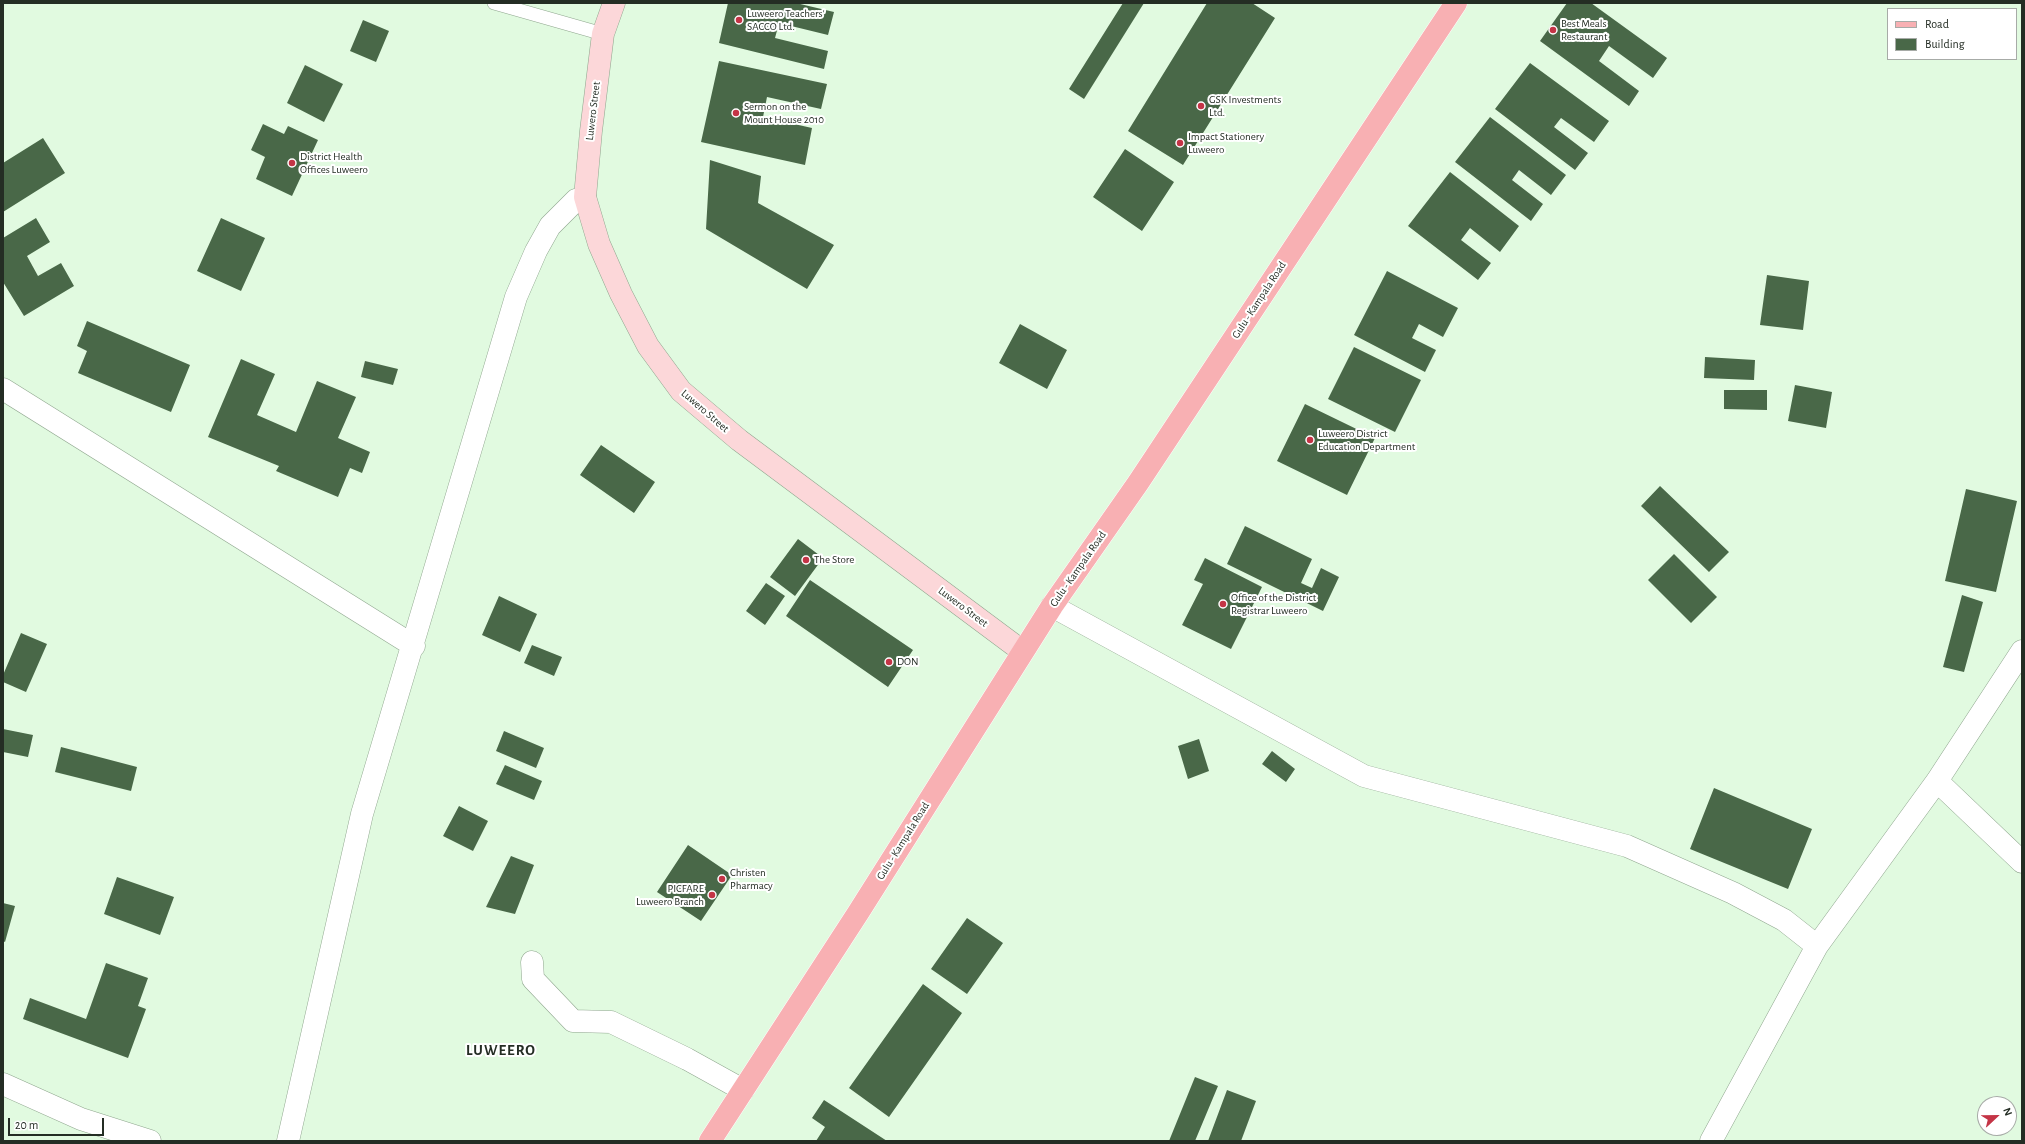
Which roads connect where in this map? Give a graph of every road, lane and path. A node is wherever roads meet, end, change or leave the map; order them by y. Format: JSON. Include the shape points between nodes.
{"nodes":[{"id":1,"x":494,"y":3,"type":"edge"},
{"id":2,"x":614,"y":3,"type":"edge"},
{"id":3,"x":1456,"y":3,"type":"edge"},
{"id":4,"x":603,"y":34,"type":"junction"},
{"id":5,"x":585,"y":197,"type":"junction"},
{"id":6,"x":3,"y":389,"type":"edge"},
{"id":7,"x":1052,"y":606,"type":"junction"},
{"id":8,"x":414,"y":646,"type":"junction"},
{"id":9,"x":1022,"y":651,"type":"junction"},
{"id":10,"x":2022,"y":651,"type":"edge"},
{"id":11,"x":1937,"y":781,"type":"junction"},
{"id":12,"x":2022,"y":862,"type":"edge"},
{"id":13,"x":1817,"y":946,"type":"junction"},
{"id":14,"x":532,"y":962,"type":"dead end"},
{"id":15,"x":3,"y":1084,"type":"edge"},
{"id":16,"x":743,"y":1090,"type":"junction"},
{"id":17,"x":150,"y":1141,"type":"edge"},
{"id":18,"x":288,"y":1141,"type":"edge"},
{"id":19,"x":710,"y":1141,"type":"edge"},
{"id":20,"x":1711,"y":1141,"type":"edge"}],
"edges":[{"from":1,"to":4,"type":"lane"},
{"from":2,"to":4,"type":"main road","name":"Luwero Street"},
{"from":3,"to":7,"type":"main road","name":"Gulu - Kampala Road","via":[[1138,483]]},
{"from":4,"to":5,"type":"main road","name":"Luwero Street"},
{"from":5,"to":8,"type":"street","via":[[576,200],[550,226],[516,297]]},
{"from":5,"to":9,"type":"main road","name":"Luwero Street","via":[[599,244],[621,294],[648,346],[681,391],[739,440]]},
{"from":6,"to":8,"type":"street"},
{"from":7,"to":9,"type":"main road","name":"Gulu - Kampala Road"},
{"from":7,"to":13,"type":"street","via":[[1364,776],[1627,846],[1733,893],[1784,920]]},
{"from":8,"to":18,"type":"street","via":[[362,814]]},
{"from":9,"to":16,"type":"main road","name":"Gulu - Kampala Road","via":[[858,913]]},
{"from":10,"to":11,"type":"street"},
{"from":11,"to":12,"type":"street"},
{"from":11,"to":13,"type":"street"},
{"from":13,"to":20,"type":"street"},
{"from":14,"to":16,"type":"street","via":[[533,979],[573,1021],[612,1022]]},
{"from":15,"to":17,"type":"street","via":[[81,1119]]},
{"from":16,"to":19,"type":"main road","name":"Gulu - Kampala Road"}]}
